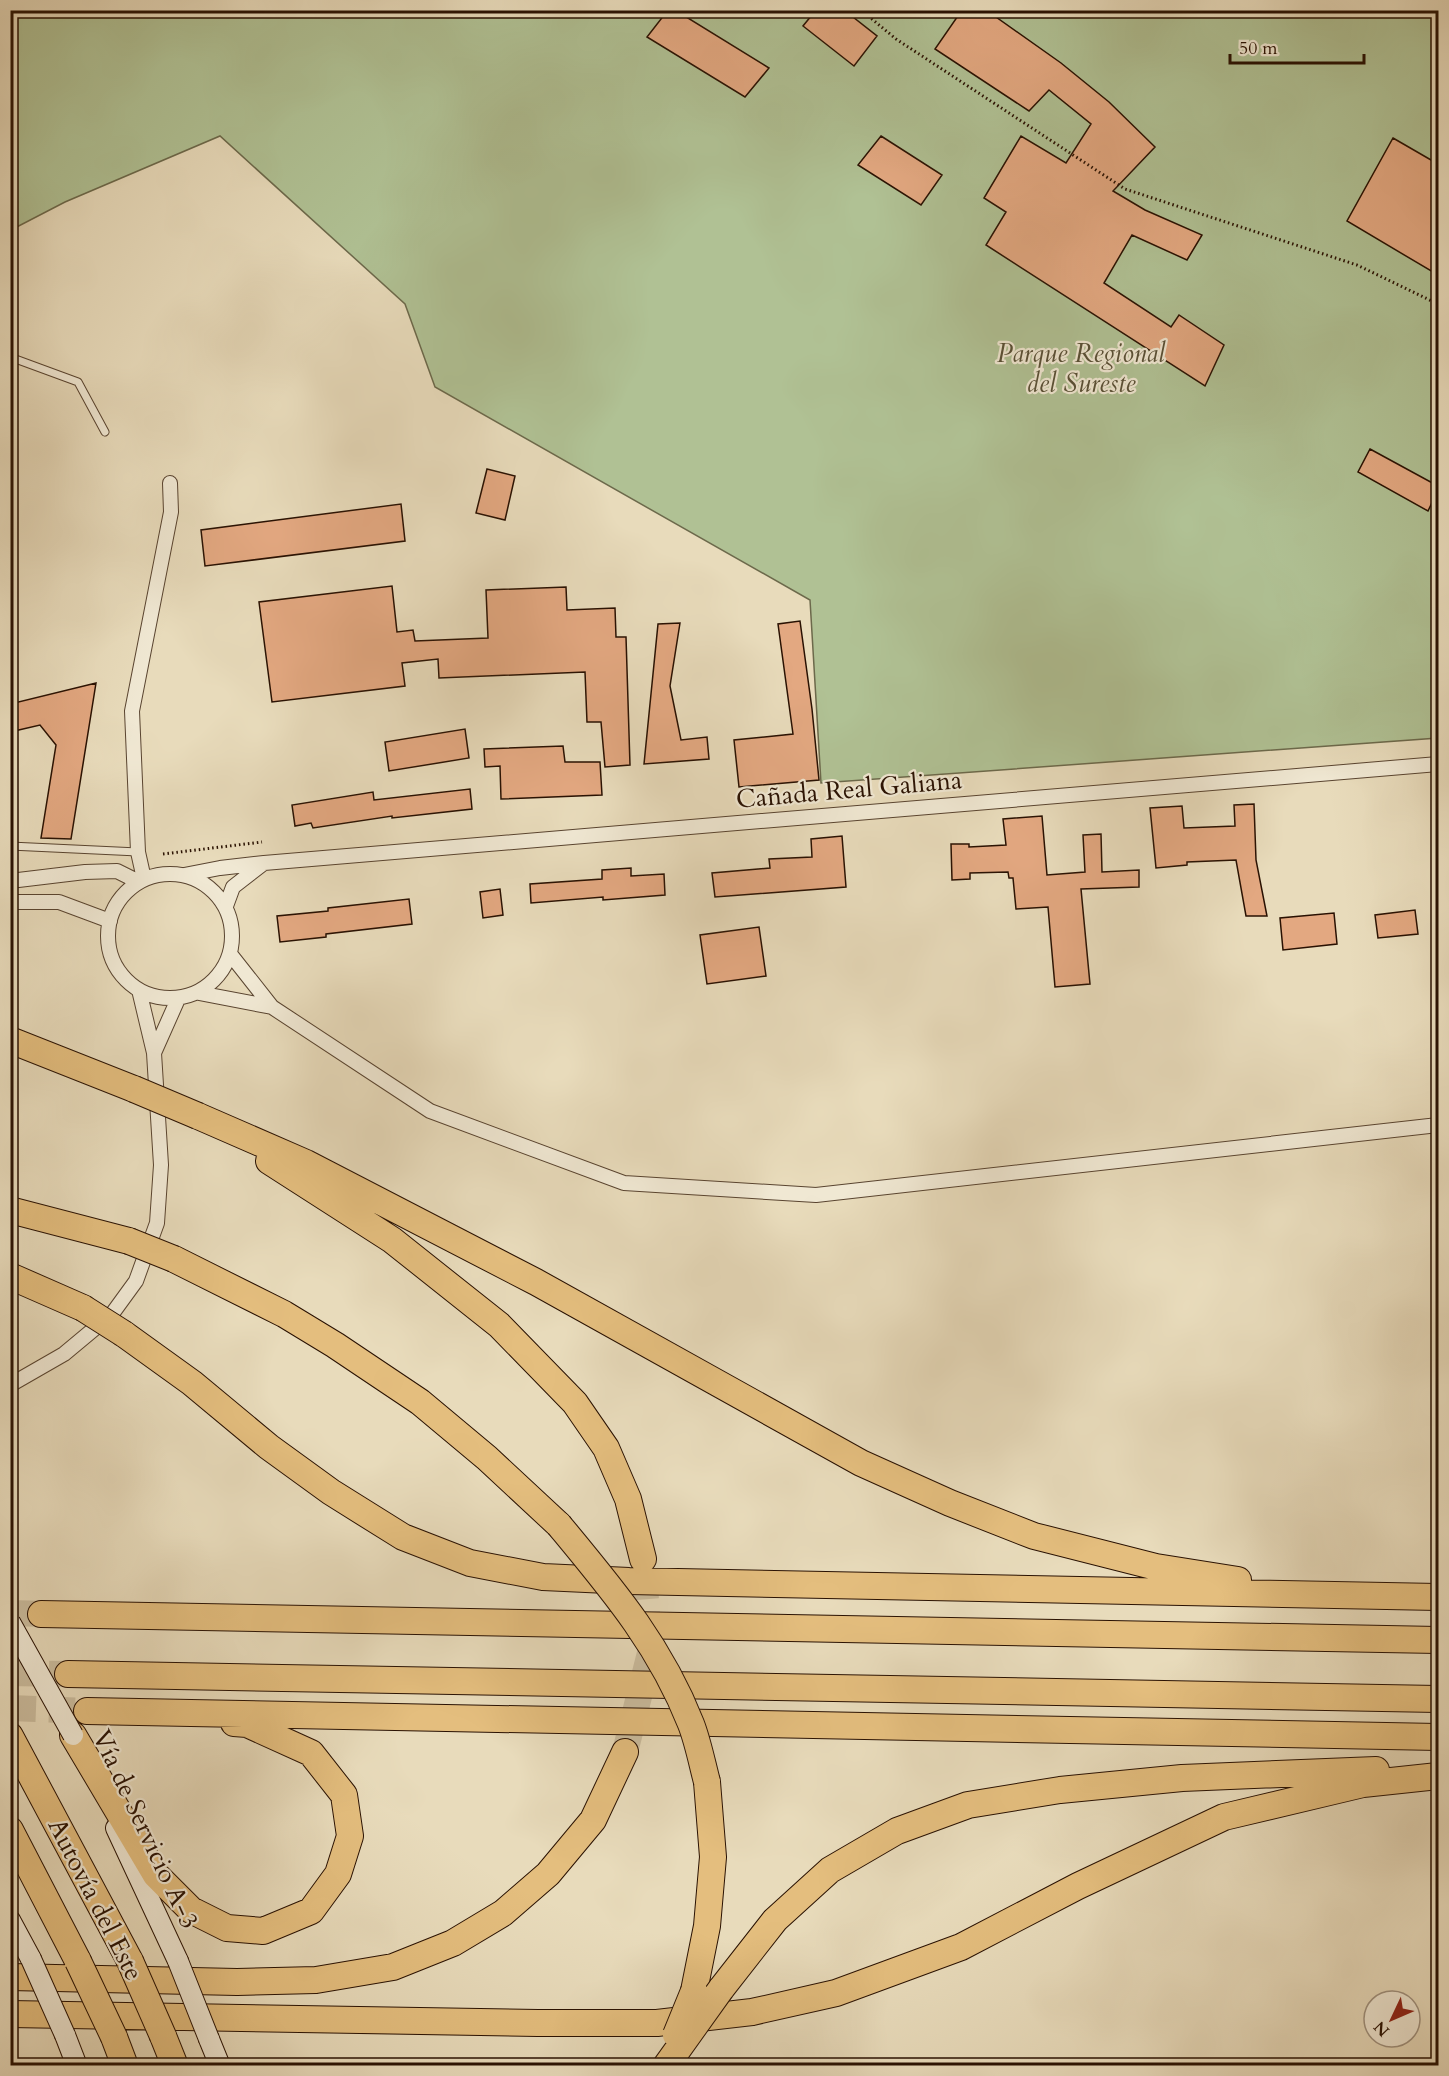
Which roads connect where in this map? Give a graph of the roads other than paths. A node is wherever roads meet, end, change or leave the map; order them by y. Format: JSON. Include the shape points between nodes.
{"nodes":[{"id":1,"x":10,"y":357,"type":"edge"},
{"id":2,"x":105,"y":432,"type":"dead end"},
{"id":3,"x":170,"y":483,"type":"dead end"},
{"id":4,"x":1438,"y":764,"type":"edge"},
{"id":5,"x":10,"y":846,"type":"edge"},
{"id":6,"x":138,"y":852,"type":"junction"},
{"id":7,"x":264,"y":863,"type":"junction"},
{"id":8,"x":184,"y":875,"type":"junction"},
{"id":9,"x":10,"y":881,"type":"edge"},
{"id":10,"x":141,"y":881,"type":"junction"},
{"id":11,"x":10,"y":902,"type":"edge"},
{"id":12,"x":226,"y":906,"type":"junction"},
{"id":13,"x":110,"y":921,"type":"junction"},
{"id":14,"x":231,"y":955,"type":"junction"},
{"id":15,"x":140,"y":990,"type":"junction"},
{"id":16,"x":198,"y":993,"type":"junction"},
{"id":17,"x":178,"y":999,"type":"junction"},
{"id":18,"x":272,"y":1007,"type":"junction"},
{"id":19,"x":10,"y":1040,"type":"edge"},
{"id":20,"x":154,"y":1053,"type":"junction"},
{"id":21,"x":198,"y":1116,"type":"junction"},
{"id":22,"x":1438,"y":1125,"type":"edge"},
{"id":23,"x":10,"y":1210,"type":"edge"},
{"id":24,"x":10,"y":1276,"type":"edge"},
{"id":25,"x":10,"y":1384,"type":"edge"},
{"id":26,"x":643,"y":1559,"type":"tunnel mouth"},
{"id":27,"x":1288,"y":1594,"type":"junction"},
{"id":28,"x":1438,"y":1597,"type":"edge"},
{"id":29,"x":41,"y":1614,"type":"tunnel mouth"},
{"id":30,"x":10,"y":1622,"type":"edge"},
{"id":31,"x":1438,"y":1640,"type":"edge"},
{"id":32,"x":68,"y":1674,"type":"tunnel mouth"},
{"id":33,"x":1438,"y":1700,"type":"edge"},
{"id":34,"x":87,"y":1711,"type":"tunnel mouth"},
{"id":35,"x":127,"y":1713,"type":"junction"},
{"id":36,"x":73,"y":1735,"type":"junction"},
{"id":37,"x":10,"y":1736,"type":"edge"},
{"id":38,"x":1438,"y":1737,"type":"edge"},
{"id":39,"x":625,"y":1752,"type":"tunnel mouth"},
{"id":40,"x":1438,"y":1771,"type":"edge"},
{"id":41,"x":1438,"y":1776,"type":"edge"},
{"id":42,"x":10,"y":1830,"type":"edge"},
{"id":43,"x":10,"y":1920,"type":"edge"},
{"id":44,"x":10,"y":1977,"type":"edge"},
{"id":45,"x":10,"y":2014,"type":"edge"},
{"id":46,"x":77,"y":2066,"type":"edge"},
{"id":47,"x":125,"y":2066,"type":"edge"},
{"id":48,"x":174,"y":2066,"type":"edge"},
{"id":49,"x":220,"y":2066,"type":"edge"},
{"id":50,"x":665,"y":2066,"type":"edge"}],
"edges":[{"from":1,"to":2,"type":"lane","via":[[78,382]]},
{"from":3,"to":6,"type":"street","via":[[171,512],[132,711]]},
{"from":4,"to":7,"type":"street","name":"Cañada Real Galiana"},
{"from":5,"to":6,"type":"lane"},
{"from":6,"to":10,"type":"street"},
{"from":7,"to":8,"type":"street","name":"Cañada Real Galiana"},
{"from":7,"to":12,"type":"street","via":[[233,887]]},
{"from":8,"to":10,"type":"street","via":[[169,873]]},
{"from":8,"to":12,"type":"street","via":[[201,881]]},
{"from":9,"to":10,"type":"street","via":[[117,871]]},
{"from":10,"to":13,"type":"street","via":[[125,892]]},
{"from":11,"to":13,"type":"street","via":[[59,902]]},
{"from":12,"to":14,"type":"street","via":[[232,922]]},
{"from":13,"to":15,"type":"street","via":[[110,953],[126,981]]},
{"from":14,"to":16,"type":"street","via":[[218,977]]},
{"from":14,"to":18,"type":"street"},
{"from":15,"to":17,"type":"street","via":[[158,998]]},
{"from":15,"to":20,"type":"street"},
{"from":16,"to":17,"type":"street"},
{"from":16,"to":18,"type":"street"},
{"from":17,"to":20,"type":"street"},
{"from":18,"to":22,"type":"street","via":[[429,1111],[624,1183],[816,1195]]},
{"from":19,"to":21,"type":"highway","bridge":true},
{"from":20,"to":25,"type":"street","via":[[161,1165],[157,1223],[136,1281],[112,1314],[64,1354]]},
{"from":21,"to":26,"type":"highway","via":[[392,1240],[499,1325],[574,1403],[606,1448],[628,1499]]},
{"from":21,"to":27,"type":"highway","via":[[306,1163],[536,1282],[861,1462],[950,1503],[1034,1536],[1156,1567],[1234,1579]]},
{"from":23,"to":50,"type":"highway","bridge":true,"via":[[129,1241],[174,1259],[284,1314],[335,1345],[420,1402],[488,1458],[559,1525],[609,1585],[668,1673],[692,1726],[707,1782],[713,1857],[707,1926],[694,1991]]},
{"from":24,"to":27,"type":"highway","bridge":true,"via":[[83,1308],[124,1334],[331,1492],[403,1538],[470,1563],[543,1577],[629,1581]]},
{"from":27,"to":28,"type":"highway"},
{"from":29,"to":31,"type":"highway"},
{"from":30,"to":36,"type":"main road","name":"Vía de Servicio A-3","bridge":true},
{"from":32,"to":33,"type":"highway"},
{"from":34,"to":35,"type":"highway"},
{"from":35,"to":36,"type":"highway","via":[[247,1724],[311,1753],[344,1795],[350,1836],[338,1874],[312,1911],[263,1930],[227,1928],[191,1910],[156,1875]]},
{"from":35,"to":38,"type":"highway"},
{"from":36,"to":49,"type":"main road","name":"Vía de Servicio A-3","bridge":true,"via":[[178,1961]]},
{"from":37,"to":48,"type":"highway","name":"Autovía del Este","bridge":true,"via":[[130,1961]]},
{"from":39,"to":44,"type":"highway","via":[[593,1820],[548,1874],[502,1913],[463,1937],[393,1967],[316,1980]]},
{"from":40,"to":50,"type":"highway","bridge":true,"via":[[1363,1769],[1182,1778],[1060,1790],[968,1805],[897,1831],[830,1870],[775,1920]]},
{"from":41,"to":45,"type":"highway","via":[[1363,1784],[1224,1817],[1077,1886],[960,1947],[836,1993],[752,2012],[657,2023]]},
{"from":42,"to":47,"type":"highway","name":"Autovía del Este","bridge":true,"via":[[78,1961]]},
{"from":43,"to":46,"type":"main road","bridge":true}]}
